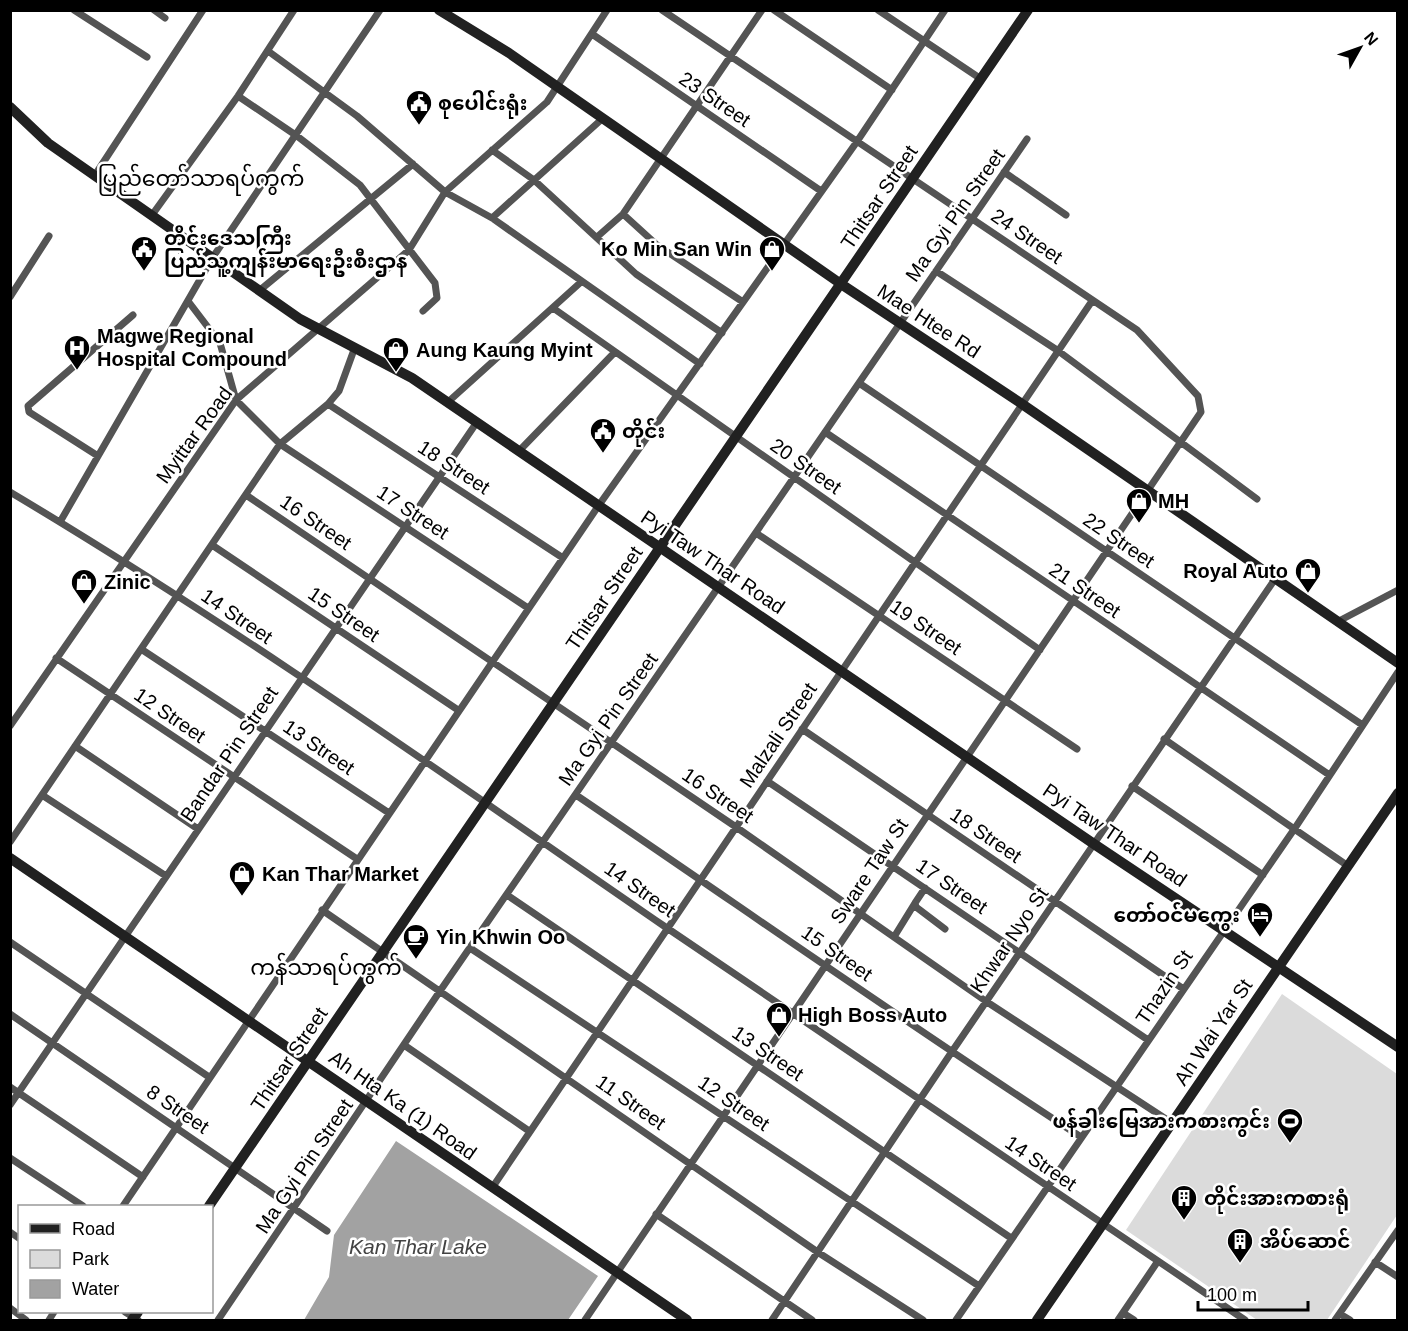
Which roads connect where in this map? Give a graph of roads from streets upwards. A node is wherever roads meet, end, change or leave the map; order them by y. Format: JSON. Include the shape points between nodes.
{"nodes":[{"id":1,"x":74,"y":10,"type":"edge"},
{"id":2,"x":154,"y":10,"type":"edge"},
{"id":3,"x":203,"y":10,"type":"edge"},
{"id":4,"x":294,"y":10,"type":"edge"},
{"id":5,"x":380,"y":10,"type":"edge"},
{"id":6,"x":439,"y":10,"type":"edge"},
{"id":7,"x":607,"y":10,"type":"edge"},
{"id":8,"x":662,"y":10,"type":"edge"},
{"id":9,"x":762,"y":10,"type":"edge"},
{"id":10,"x":774,"y":10,"type":"edge"},
{"id":11,"x":878,"y":10,"type":"edge"},
{"id":12,"x":945,"y":10,"type":"edge"},
{"id":13,"x":1028,"y":10,"type":"edge"},
{"id":14,"x":165,"y":18,"type":"dead end"},
{"id":15,"x":592,"y":34,"type":"junction"},
{"id":16,"x":924,"y":42,"type":"junction"},
{"id":17,"x":268,"y":51,"type":"junction"},
{"id":18,"x":147,"y":57,"type":"dead end"},
{"id":19,"x":731,"y":57,"type":"junction"},
{"id":20,"x":981,"y":79,"type":"junction"},
{"id":21,"x":556,"y":87,"type":"junction"},
{"id":22,"x":892,"y":90,"type":"junction"},
{"id":23,"x":326,"y":93,"type":"junction"},
{"id":24,"x":238,"y":96,"type":"junction"},
{"id":25,"x":10,"y":107,"type":"edge"},
{"id":26,"x":697,"y":107,"type":"junction"},
{"id":27,"x":602,"y":119,"type":"junction"},
{"id":28,"x":297,"y":136,"type":"junction"},
{"id":29,"x":1027,"y":139,"type":"dead end"},
{"id":30,"x":856,"y":143,"type":"junction"},
{"id":31,"x":492,"y":150,"type":"junction"},
{"id":32,"x":661,"y":160,"type":"junction"},
{"id":33,"x":413,"y":164,"type":"junction"},
{"id":34,"x":1004,"y":172,"type":"junction"},
{"id":35,"x":95,"y":175,"type":"junction"},
{"id":36,"x":913,"y":179,"type":"junction"},
{"id":37,"x":534,"y":180,"type":"junction"},
{"id":38,"x":821,"y":191,"type":"junction"},
{"id":39,"x":446,"y":192,"type":"junction"},
{"id":40,"x":371,"y":198,"type":"junction"},
{"id":41,"x":623,"y":214,"type":"junction"},
{"id":42,"x":152,"y":215,"type":"junction"},
{"id":43,"x":1066,"y":215,"type":"dead end"},
{"id":44,"x":492,"y":218,"type":"junction"},
{"id":45,"x":972,"y":219,"type":"junction"},
{"id":46,"x":49,"y":236,"type":"dead end"},
{"id":47,"x":597,"y":237,"type":"junction"},
{"id":48,"x":783,"y":243,"type":"junction"},
{"id":49,"x":410,"y":250,"type":"junction"},
{"id":50,"x":213,"y":257,"type":"junction"},
{"id":51,"x":936,"y":271,"type":"junction"},
{"id":52,"x":581,"y":282,"type":"junction"},
{"id":53,"x":841,"y":284,"type":"junction"},
{"id":54,"x":260,"y":290,"type":"junction"},
{"id":55,"x":10,"y":297,"type":"edge"},
{"id":56,"x":188,"y":301,"type":"junction"},
{"id":57,"x":1092,"y":301,"type":"junction"},
{"id":58,"x":743,"y":302,"type":"junction"},
{"id":59,"x":553,"y":308,"type":"junction"},
{"id":60,"x":423,"y":311,"type":"dead end"},
{"id":61,"x":133,"y":315,"type":"dead end"},
{"id":62,"x":900,"y":323,"type":"junction"},
{"id":63,"x":318,"y":330,"type":"junction"},
{"id":64,"x":722,"y":333,"type":"junction"},
{"id":65,"x":355,"y":347,"type":"junction"},
{"id":66,"x":1057,"y":350,"type":"junction"},
{"id":67,"x":615,"y":352,"type":"junction"},
{"id":68,"x":700,"y":364,"type":"junction"},
{"id":69,"x":859,"y":383,"type":"junction"},
{"id":70,"x":678,"y":396,"type":"junction"},
{"id":71,"x":236,"y":400,"type":"junction"},
{"id":72,"x":448,"y":402,"type":"junction"},
{"id":73,"x":328,"y":404,"type":"junction"},
{"id":74,"x":1022,"y":404,"type":"junction"},
{"id":75,"x":477,"y":422,"type":"junction"},
{"id":76,"x":825,"y":432,"type":"junction"},
{"id":77,"x":736,"y":437,"type":"junction"},
{"id":78,"x":1183,"y":442,"type":"junction"},
{"id":79,"x":280,"y":444,"type":"junction"},
{"id":80,"x":519,"y":451,"type":"junction"},
{"id":81,"x":98,"y":456,"type":"junction"},
{"id":82,"x":981,"y":466,"type":"junction"},
{"id":83,"x":439,"y":477,"type":"junction"},
{"id":84,"x":794,"y":477,"type":"junction"},
{"id":85,"x":10,"y":492,"type":"edge"},
{"id":86,"x":1148,"y":493,"type":"junction"},
{"id":87,"x":246,"y":495,"type":"junction"},
{"id":88,"x":1257,"y":499,"type":"dead end"},
{"id":89,"x":598,"y":505,"type":"junction"},
{"id":90,"x":947,"y":515,"type":"junction"},
{"id":91,"x":60,"y":522,"type":"junction"},
{"id":92,"x":405,"y":527,"type":"junction"},
{"id":93,"x":756,"y":533,"type":"junction"},
{"id":94,"x":212,"y":545,"type":"junction"},
{"id":95,"x":661,"y":548,"type":"junction"},
{"id":96,"x":1107,"y":552,"type":"junction"},
{"id":97,"x":563,"y":558,"type":"junction"},
{"id":98,"x":124,"y":560,"type":"junction"},
{"id":99,"x":915,"y":562,"type":"junction"},
{"id":100,"x":369,"y":578,"type":"junction"},
{"id":101,"x":1275,"y":579,"type":"junction"},
{"id":102,"x":719,"y":587,"type":"junction"},
{"id":103,"x":1398,"y":590,"type":"edge"},
{"id":104,"x":177,"y":596,"type":"junction"},
{"id":105,"x":1073,"y":602,"type":"junction"},
{"id":106,"x":528,"y":608,"type":"junction"},
{"id":107,"x":879,"y":616,"type":"junction"},
{"id":108,"x":1337,"y":622,"type":"junction"},
{"id":109,"x":335,"y":628,"type":"junction"},
{"id":110,"x":1234,"y":639,"type":"junction"},
{"id":111,"x":141,"y":649,"type":"junction"},
{"id":112,"x":1040,"y":650,"type":"junction"},
{"id":113,"x":56,"y":658,"type":"junction"},
{"id":114,"x":492,"y":661,"type":"junction"},
{"id":115,"x":1398,"y":663,"type":"edge"},
{"id":116,"x":842,"y":670,"type":"junction"},
{"id":117,"x":1398,"y":672,"type":"edge"},
{"id":118,"x":300,"y":678,"type":"junction"},
{"id":119,"x":1199,"y":688,"type":"junction"},
{"id":120,"x":110,"y":694,"type":"junction"},
{"id":121,"x":1006,"y":701,"type":"junction"},
{"id":122,"x":554,"y":704,"type":"junction"},
{"id":123,"x":459,"y":710,"type":"junction"},
{"id":124,"x":1361,"y":724,"type":"junction"},
{"id":125,"x":10,"y":726,"type":"edge"},
{"id":126,"x":802,"y":729,"type":"junction"},
{"id":127,"x":265,"y":730,"type":"junction"},
{"id":128,"x":1164,"y":739,"type":"junction"},
{"id":129,"x":612,"y":742,"type":"junction"},
{"id":130,"x":75,"y":746,"type":"junction"},
{"id":131,"x":1077,"y":749,"type":"dead end"},
{"id":132,"x":968,"y":756,"type":"junction"},
{"id":133,"x":425,"y":762,"type":"junction"},
{"id":134,"x":1328,"y":774,"type":"junction"},
{"id":135,"x":233,"y":777,"type":"junction"},
{"id":136,"x":767,"y":781,"type":"junction"},
{"id":137,"x":1132,"y":786,"type":"junction"},
{"id":138,"x":1398,"y":793,"type":"edge"},
{"id":139,"x":42,"y":795,"type":"junction"},
{"id":140,"x":576,"y":795,"type":"junction"},
{"id":141,"x":486,"y":803,"type":"junction"},
{"id":142,"x":389,"y":813,"type":"junction"},
{"id":143,"x":927,"y":816,"type":"junction"},
{"id":144,"x":736,"y":827,"type":"junction"},
{"id":145,"x":1294,"y":828,"type":"junction"},
{"id":146,"x":198,"y":829,"type":"junction"},
{"id":147,"x":10,"y":842,"type":"edge"},
{"id":148,"x":543,"y":842,"type":"junction"},
{"id":149,"x":1095,"y":844,"type":"junction"},
{"id":150,"x":10,"y":858,"type":"edge"},
{"id":151,"x":357,"y":859,"type":"junction"},
{"id":152,"x":894,"y":866,"type":"junction"},
{"id":153,"x":1348,"y":866,"type":"junction"},
{"id":154,"x":1263,"y":875,"type":"junction"},
{"id":155,"x":166,"y":876,"type":"junction"},
{"id":156,"x":700,"y":879,"type":"junction"},
{"id":157,"x":925,"y":888,"type":"junction"},
{"id":158,"x":507,"y":895,"type":"junction"},
{"id":159,"x":1055,"y":901,"type":"junction"},
{"id":160,"x":915,"y":903,"type":"junction"},
{"id":161,"x":322,"y":910,"type":"junction"},
{"id":162,"x":860,"y":914,"type":"junction"},
{"id":163,"x":667,"y":928,"type":"junction"},
{"id":164,"x":945,"y":929,"type":"dead end"},
{"id":165,"x":1223,"y":930,"type":"junction"},
{"id":166,"x":125,"y":936,"type":"junction"},
{"id":167,"x":894,"y":937,"type":"junction"},
{"id":168,"x":10,"y":942,"type":"edge"},
{"id":169,"x":470,"y":948,"type":"junction"},
{"id":170,"x":384,"y":952,"type":"junction"},
{"id":171,"x":1021,"y":952,"type":"junction"},
{"id":172,"x":826,"y":964,"type":"junction"},
{"id":173,"x":1279,"y":967,"type":"junction"},
{"id":174,"x":632,"y":980,"type":"junction"},
{"id":175,"x":1182,"y":988,"type":"junction"},
{"id":176,"x":441,"y":991,"type":"junction"},
{"id":177,"x":86,"y":994,"type":"junction"},
{"id":178,"x":987,"y":1002,"type":"junction"},
{"id":179,"x":793,"y":1013,"type":"junction"},
{"id":180,"x":10,"y":1014,"type":"edge"},
{"id":181,"x":247,"y":1020,"type":"junction"},
{"id":182,"x":597,"y":1032,"type":"junction"},
{"id":183,"x":1148,"y":1040,"type":"junction"},
{"id":184,"x":52,"y":1043,"type":"junction"},
{"id":185,"x":404,"y":1045,"type":"junction"},
{"id":186,"x":1398,"y":1047,"type":"edge"},
{"id":187,"x":951,"y":1053,"type":"junction"},
{"id":188,"x":308,"y":1062,"type":"junction"},
{"id":189,"x":758,"y":1065,"type":"junction"},
{"id":190,"x":209,"y":1077,"type":"junction"},
{"id":191,"x":566,"y":1077,"type":"junction"},
{"id":192,"x":1115,"y":1086,"type":"junction"},
{"id":193,"x":10,"y":1087,"type":"edge"},
{"id":194,"x":19,"y":1093,"type":"junction"},
{"id":195,"x":918,"y":1101,"type":"junction"},
{"id":196,"x":366,"y":1102,"type":"junction"},
{"id":197,"x":10,"y":1105,"type":"edge"},
{"id":198,"x":723,"y":1116,"type":"junction"},
{"id":199,"x":1172,"y":1123,"type":"junction"},
{"id":200,"x":176,"y":1127,"type":"junction"},
{"id":201,"x":530,"y":1131,"type":"junction"},
{"id":202,"x":1081,"y":1137,"type":"junction"},
{"id":203,"x":885,"y":1152,"type":"junction"},
{"id":204,"x":10,"y":1158,"type":"edge"},
{"id":205,"x":691,"y":1163,"type":"junction"},
{"id":206,"x":236,"y":1168,"type":"junction"},
{"id":207,"x":143,"y":1177,"type":"junction"},
{"id":208,"x":1047,"y":1187,"type":"junction"},
{"id":209,"x":492,"y":1188,"type":"junction"},
{"id":210,"x":852,"y":1203,"type":"junction"},
{"id":211,"x":81,"y":1205,"type":"edge"},
{"id":212,"x":124,"y":1205,"type":"edge"},
{"id":213,"x":211,"y":1205,"type":"edge"},
{"id":214,"x":295,"y":1209,"type":"junction"},
{"id":215,"x":656,"y":1214,"type":"junction"},
{"id":216,"x":1103,"y":1224,"type":"junction"},
{"id":217,"x":1398,"y":1230,"type":"edge"},
{"id":218,"x":327,"y":1231,"type":"dead end"},
{"id":219,"x":1011,"y":1238,"type":"junction"},
{"id":220,"x":819,"y":1253,"type":"junction"},
{"id":221,"x":1158,"y":1261,"type":"junction"},
{"id":222,"x":1375,"y":1262,"type":"junction"},
{"id":223,"x":616,"y":1273,"type":"junction"},
{"id":224,"x":1398,"y":1277,"type":"edge"},
{"id":225,"x":979,"y":1286,"type":"junction"},
{"id":226,"x":785,"y":1302,"type":"junction"},
{"id":227,"x":10,"y":1308,"type":"edge"},
{"id":228,"x":1123,"y":1313,"type":"junction"},
{"id":229,"x":1338,"y":1317,"type":"edge"},
{"id":230,"x":26,"y":1320,"type":"edge"},
{"id":231,"x":218,"y":1320,"type":"edge"},
{"id":232,"x":585,"y":1320,"type":"edge"},
{"id":233,"x":687,"y":1320,"type":"edge"},
{"id":234,"x":772,"y":1320,"type":"edge"},
{"id":235,"x":812,"y":1320,"type":"edge"},
{"id":236,"x":923,"y":1320,"type":"edge"},
{"id":237,"x":956,"y":1320,"type":"edge"},
{"id":238,"x":1037,"y":1320,"type":"edge"},
{"id":239,"x":1118,"y":1320,"type":"edge"},
{"id":240,"x":1134,"y":1320,"type":"edge"},
{"id":241,"x":1245,"y":1320,"type":"edge"},
{"id":242,"x":1350,"y":1320,"type":"edge"}],
"edges":[{"from":1,"to":18,"type":"street"},
{"from":2,"to":14,"type":"street"},
{"from":3,"to":35,"type":"street"},
{"from":4,"to":17,"type":"street"},
{"from":5,"to":23,"type":"street"},
{"from":6,"to":21,"type":"street","name":"Mae Htee Rd"},
{"from":7,"to":15,"type":"street","name":"Myittar Road"},
{"from":8,"to":19,"type":"street","name":"24 Street"},
{"from":9,"to":19,"type":"street"},
{"from":10,"to":22,"type":"street"},
{"from":11,"to":16,"type":"street"},
{"from":12,"to":16,"type":"street"},
{"from":13,"to":20,"type":"street","name":"Thitsar Street"},
{"from":15,"to":21,"type":"street","name":"Myittar Road"},
{"from":15,"to":26,"type":"street","name":"23 Street"},
{"from":16,"to":20,"type":"street"},
{"from":16,"to":22,"type":"street"},
{"from":17,"to":23,"type":"street"},
{"from":17,"to":24,"type":"street"},
{"from":19,"to":26,"type":"street"},
{"from":19,"to":30,"type":"street","name":"24 Street"},
{"from":20,"to":36,"type":"street","name":"Thitsar Street"},
{"from":21,"to":27,"type":"street","name":"Mae Htee Rd"},
{"from":21,"to":31,"type":"street","name":"Myittar Road","via":[[547,102]]},
{"from":22,"to":30,"type":"street"},
{"from":23,"to":28,"type":"street"},
{"from":23,"to":33,"type":"street"},
{"from":24,"to":28,"type":"street"},
{"from":24,"to":42,"type":"street"},
{"from":25,"to":35,"type":"street","name":"Pyi Taw Thar Road","via":[[48,143]]},
{"from":26,"to":32,"type":"street"},
{"from":26,"to":38,"type":"street","name":"23 Street"},
{"from":27,"to":32,"type":"street","name":"Mae Htee Rd"},
{"from":27,"to":37,"type":"street"},
{"from":28,"to":40,"type":"street","via":[[360,184]]},
{"from":28,"to":50,"type":"street"},
{"from":29,"to":34,"type":"street","name":"Ma Gyi Pin Street"},
{"from":30,"to":36,"type":"street","name":"24 Street"},
{"from":30,"to":38,"type":"street"},
{"from":31,"to":37,"type":"street"},
{"from":31,"to":39,"type":"street","name":"Myittar Road"},
{"from":32,"to":41,"type":"street"},
{"from":32,"to":48,"type":"street","name":"Mae Htee Rd"},
{"from":33,"to":39,"type":"street"},
{"from":33,"to":40,"type":"street"},
{"from":34,"to":43,"type":"street"},
{"from":34,"to":45,"type":"street","name":"Ma Gyi Pin Street"},
{"from":35,"to":42,"type":"street","name":"Pyi Taw Thar Road"},
{"from":36,"to":45,"type":"street","name":"24 Street"},
{"from":36,"to":53,"type":"street","name":"Thitsar Street"},
{"from":37,"to":44,"type":"street"},
{"from":37,"to":47,"type":"street"},
{"from":38,"to":48,"type":"street"},
{"from":39,"to":44,"type":"street"},
{"from":39,"to":49,"type":"street","name":"Myittar Road"},
{"from":40,"to":49,"type":"street"},
{"from":40,"to":54,"type":"street"},
{"from":41,"to":47,"type":"street"},
{"from":41,"to":58,"type":"street","via":[[657,245]]},
{"from":42,"to":50,"type":"street","name":"Pyi Taw Thar Road"},
{"from":44,"to":52,"type":"street"},
{"from":45,"to":51,"type":"street","name":"Ma Gyi Pin Street"},
{"from":45,"to":57,"type":"street","name":"24 Street"},
{"from":46,"to":55,"type":"street"},
{"from":47,"to":64,"type":"street","via":[[636,274]]},
{"from":48,"to":53,"type":"street","name":"Mae Htee Rd"},
{"from":48,"to":58,"type":"street"},
{"from":49,"to":60,"type":"street","via":[[438,293]]},
{"from":49,"to":63,"type":"street","name":"Myittar Road"},
{"from":50,"to":54,"type":"street","name":"Pyi Taw Thar Road"},
{"from":50,"to":56,"type":"street"},
{"from":51,"to":62,"type":"street","name":"Ma Gyi Pin Street"},
{"from":51,"to":66,"type":"street"},
{"from":52,"to":59,"type":"street"},
{"from":52,"to":68,"type":"street"},
{"from":53,"to":62,"type":"street","name":"Mae Htee Rd"},
{"from":53,"to":77,"type":"street","name":"Thitsar Street"},
{"from":54,"to":63,"type":"street","name":"Pyi Taw Thar Road"},
{"from":56,"to":71,"type":"street","via":[[220,343]]},
{"from":56,"to":81,"type":"street"},
{"from":57,"to":66,"type":"street","name":"Malzali Street"},
{"from":57,"to":78,"type":"street","name":"24 Street","via":[[1137,330],[1198,396],[1201,412]]},
{"from":58,"to":64,"type":"street"},
{"from":59,"to":67,"type":"street","name":"20 Street"},
{"from":59,"to":72,"type":"street"},
{"from":61,"to":81,"type":"street","via":[[28,406],[29,412]]},
{"from":62,"to":69,"type":"street","name":"Ma Gyi Pin Street"},
{"from":62,"to":74,"type":"street","name":"Mae Htee Rd"},
{"from":63,"to":65,"type":"street","name":"Pyi Taw Thar Road"},
{"from":63,"to":71,"type":"street","name":"Myittar Road"},
{"from":64,"to":68,"type":"street"},
{"from":65,"to":72,"type":"street","name":"Pyi Taw Thar Road"},
{"from":65,"to":73,"type":"street","via":[[339,391]]},
{"from":66,"to":74,"type":"street","name":"Malzali Street"},
{"from":66,"to":78,"type":"street"},
{"from":67,"to":70,"type":"street","name":"20 Street"},
{"from":67,"to":80,"type":"street"},
{"from":68,"to":70,"type":"street"},
{"from":69,"to":76,"type":"street","name":"Ma Gyi Pin Street"},
{"from":69,"to":82,"type":"street","name":"22 Street"},
{"from":70,"to":77,"type":"street","name":"20 Street"},
{"from":70,"to":89,"type":"street"},
{"from":71,"to":79,"type":"street","name":"17 Street"},
{"from":71,"to":98,"type":"street","name":"Myittar Road"},
{"from":72,"to":75,"type":"street","name":"Pyi Taw Thar Road"},
{"from":73,"to":79,"type":"street"},
{"from":73,"to":83,"type":"street","name":"18 Street"},
{"from":74,"to":82,"type":"street","name":"Malzali Street"},
{"from":74,"to":86,"type":"street","name":"Mae Htee Rd"},
{"from":75,"to":80,"type":"street","name":"Pyi Taw Thar Road"},
{"from":75,"to":83,"type":"street","name":"Bandar Pin Street"},
{"from":76,"to":84,"type":"street","name":"Ma Gyi Pin Street"},
{"from":76,"to":90,"type":"street","name":"21 Street"},
{"from":77,"to":84,"type":"street","name":"20 Street"},
{"from":77,"to":95,"type":"street","name":"Thitsar Street"},
{"from":78,"to":86,"type":"street","name":"Sware Taw St"},
{"from":78,"to":88,"type":"street"},
{"from":79,"to":87,"type":"street"},
{"from":79,"to":92,"type":"street","name":"17 Street"},
{"from":80,"to":89,"type":"street","name":"Pyi Taw Thar Road"},
{"from":81,"to":91,"type":"street"},
{"from":82,"to":90,"type":"street","name":"Malzali Street"},
{"from":82,"to":96,"type":"street","name":"22 Street"},
{"from":83,"to":92,"type":"street","name":"Bandar Pin Street"},
{"from":83,"to":97,"type":"street","name":"18 Street"},
{"from":84,"to":93,"type":"street","name":"Ma Gyi Pin Street"},
{"from":84,"to":99,"type":"street","name":"20 Street"},
{"from":85,"to":91,"type":"street","name":"14 Street"},
{"from":86,"to":96,"type":"street","name":"Sware Taw St"},
{"from":86,"to":101,"type":"street","name":"Mae Htee Rd"},
{"from":87,"to":94,"type":"street"},
{"from":87,"to":100,"type":"street","name":"16 Street"},
{"from":89,"to":95,"type":"street","name":"Pyi Taw Thar Road"},
{"from":89,"to":97,"type":"street"},
{"from":90,"to":99,"type":"street","name":"Malzali Street"},
{"from":90,"to":105,"type":"street","name":"21 Street"},
{"from":91,"to":98,"type":"street","name":"14 Street"},
{"from":92,"to":100,"type":"street","name":"Bandar Pin Street"},
{"from":92,"to":106,"type":"street","name":"17 Street"},
{"from":93,"to":102,"type":"street","name":"Ma Gyi Pin Street"},
{"from":93,"to":107,"type":"street","name":"19 Street"},
{"from":94,"to":104,"type":"street"},
{"from":94,"to":109,"type":"street","name":"15 Street"},
{"from":95,"to":102,"type":"street","name":"Pyi Taw Thar Road"},
{"from":95,"to":122,"type":"street","name":"Thitsar Street"},
{"from":96,"to":105,"type":"street","name":"Sware Taw St"},
{"from":96,"to":110,"type":"street","name":"22 Street"},
{"from":97,"to":106,"type":"street"},
{"from":98,"to":104,"type":"street","name":"14 Street"},
{"from":98,"to":113,"type":"street","name":"Myittar Road"},
{"from":99,"to":107,"type":"street","name":"Malzali Street"},
{"from":99,"to":112,"type":"street","name":"20 Street"},
{"from":100,"to":109,"type":"street","name":"Bandar Pin Street"},
{"from":100,"to":114,"type":"street","name":"16 Street"},
{"from":101,"to":108,"type":"street","name":"Mae Htee Rd"},
{"from":101,"to":110,"type":"street","name":"Khwar Nyo St"},
{"from":102,"to":116,"type":"street","name":"Pyi Taw Thar Road"},
{"from":102,"to":129,"type":"street","name":"Ma Gyi Pin Street"},
{"from":103,"to":108,"type":"street"},
{"from":104,"to":111,"type":"street"},
{"from":104,"to":118,"type":"street","name":"14 Street"},
{"from":105,"to":112,"type":"street","name":"Sware Taw St"},
{"from":105,"to":119,"type":"street","name":"21 Street"},
{"from":106,"to":114,"type":"street"},
{"from":107,"to":116,"type":"street","name":"Malzali Street"},
{"from":107,"to":121,"type":"street","name":"19 Street"},
{"from":108,"to":115,"type":"street","name":"Mae Htee Rd"},
{"from":109,"to":118,"type":"street","name":"Bandar Pin Street"},
{"from":109,"to":123,"type":"street","name":"15 Street"},
{"from":110,"to":119,"type":"street","name":"Khwar Nyo St"},
{"from":110,"to":124,"type":"street","name":"22 Street"},
{"from":111,"to":120,"type":"street"},
{"from":111,"to":127,"type":"street","name":"13 Street"},
{"from":112,"to":121,"type":"street","name":"Sware Taw St"},
{"from":113,"to":120,"type":"street","name":"12 Street"},
{"from":113,"to":125,"type":"street","name":"Myittar Road"},
{"from":114,"to":122,"type":"street","name":"16 Street"},
{"from":114,"to":123,"type":"street"},
{"from":116,"to":126,"type":"street","name":"Malzali Street"},
{"from":116,"to":132,"type":"street","name":"Pyi Taw Thar Road"},
{"from":117,"to":124,"type":"street","name":"Thazin St"},
{"from":118,"to":127,"type":"street","name":"Bandar Pin Street"},
{"from":118,"to":133,"type":"street","name":"14 Street"},
{"from":119,"to":128,"type":"street","name":"Khwar Nyo St"},
{"from":119,"to":134,"type":"street","name":"21 Street"},
{"from":120,"to":130,"type":"street"},
{"from":120,"to":135,"type":"street","name":"12 Street"},
{"from":121,"to":131,"type":"street","name":"19 Street"},
{"from":121,"to":132,"type":"street","name":"Sware Taw St"},
{"from":122,"to":129,"type":"street","name":"16 Street"},
{"from":122,"to":141,"type":"street","name":"Thitsar Street"},
{"from":123,"to":133,"type":"street"},
{"from":124,"to":134,"type":"street","name":"Thazin St"},
{"from":126,"to":136,"type":"street","name":"Malzali Street"},
{"from":126,"to":143,"type":"street","name":"18 Street"},
{"from":127,"to":135,"type":"street","name":"Bandar Pin Street"},
{"from":127,"to":142,"type":"street","name":"13 Street"},
{"from":128,"to":137,"type":"street","name":"Khwar Nyo St"},
{"from":128,"to":145,"type":"street"},
{"from":129,"to":140,"type":"street","name":"Ma Gyi Pin Street"},
{"from":129,"to":144,"type":"street","name":"16 Street"},
{"from":130,"to":139,"type":"street"},
{"from":130,"to":146,"type":"street"},
{"from":132,"to":143,"type":"street","name":"Sware Taw St"},
{"from":132,"to":149,"type":"street","name":"Pyi Taw Thar Road"},
{"from":133,"to":141,"type":"street","name":"14 Street"},
{"from":133,"to":142,"type":"street"},
{"from":134,"to":145,"type":"street","name":"Thazin St"},
{"from":135,"to":146,"type":"street","name":"Bandar Pin Street"},
{"from":135,"to":151,"type":"street","name":"12 Street"},
{"from":136,"to":144,"type":"street","name":"Malzali Street"},
{"from":136,"to":152,"type":"street","name":"17 Street"},
{"from":137,"to":149,"type":"street","name":"Khwar Nyo St"},
{"from":137,"to":154,"type":"street"},
{"from":138,"to":153,"type":"street","name":"Ah Wai Yar St"},
{"from":139,"to":147,"type":"street"},
{"from":139,"to":155,"type":"street"},
{"from":140,"to":148,"type":"street","name":"Ma Gyi Pin Street"},
{"from":140,"to":156,"type":"street","name":"15 Street"},
{"from":141,"to":148,"type":"street","name":"14 Street"},
{"from":141,"to":170,"type":"street","name":"Thitsar Street"},
{"from":142,"to":151,"type":"street"},
{"from":143,"to":152,"type":"street","name":"Sware Taw St"},
{"from":143,"to":159,"type":"street","name":"18 Street"},
{"from":144,"to":156,"type":"street","name":"Malzali Street"},
{"from":144,"to":162,"type":"street","name":"16 Street"},
{"from":145,"to":153,"type":"street"},
{"from":145,"to":154,"type":"street","name":"Thazin St"},
{"from":146,"to":155,"type":"street","name":"Bandar Pin Street"},
{"from":148,"to":158,"type":"street","name":"Ma Gyi Pin Street"},
{"from":148,"to":163,"type":"street","name":"14 Street"},
{"from":149,"to":159,"type":"street","name":"Khwar Nyo St"},
{"from":149,"to":165,"type":"street","name":"Pyi Taw Thar Road"},
{"from":150,"to":166,"type":"street","name":"Ah Hta Ka (1) Road"},
{"from":151,"to":161,"type":"street"},
{"from":152,"to":157,"type":"street","name":"17 Street"},
{"from":152,"to":162,"type":"street","name":"Sware Taw St"},
{"from":153,"to":173,"type":"street","name":"Ah Wai Yar St"},
{"from":154,"to":165,"type":"street","name":"Thazin St"},
{"from":155,"to":166,"type":"street","name":"Bandar Pin Street"},
{"from":156,"to":163,"type":"street","name":"Malzali Street"},
{"from":156,"to":172,"type":"street","name":"15 Street"},
{"from":157,"to":160,"type":"street"},
{"from":157,"to":171,"type":"street","name":"17 Street"},
{"from":158,"to":169,"type":"street","name":"Ma Gyi Pin Street"},
{"from":158,"to":174,"type":"street","name":"13 Street"},
{"from":159,"to":171,"type":"street","name":"Khwar Nyo St"},
{"from":159,"to":175,"type":"street","name":"18 Street"},
{"from":160,"to":164,"type":"street","via":[[918,910]]},
{"from":160,"to":167,"type":"street"},
{"from":161,"to":170,"type":"street","name":"11 Street"},
{"from":161,"to":181,"type":"street"},
{"from":162,"to":167,"type":"street","name":"16 Street"},
{"from":162,"to":172,"type":"street","name":"Sware Taw St"},
{"from":163,"to":174,"type":"street","name":"Malzali Street"},
{"from":163,"to":179,"type":"street","name":"14 Street"},
{"from":165,"to":173,"type":"street","name":"Pyi Taw Thar Road"},
{"from":165,"to":175,"type":"street","name":"Thazin St"},
{"from":166,"to":177,"type":"street","name":"Bandar Pin Street"},
{"from":166,"to":181,"type":"street","name":"Ah Hta Ka (1) Road"},
{"from":167,"to":178,"type":"street","name":"16 Street"},
{"from":168,"to":177,"type":"street"},
{"from":169,"to":176,"type":"street","name":"Ma Gyi Pin Street"},
{"from":169,"to":182,"type":"street","name":"12 Street"},
{"from":170,"to":176,"type":"street","name":"11 Street"},
{"from":170,"to":188,"type":"street","name":"Thitsar Street"},
{"from":171,"to":178,"type":"street","name":"Khwar Nyo St"},
{"from":171,"to":183,"type":"street","name":"17 Street"},
{"from":172,"to":179,"type":"street","name":"Sware Taw St"},
{"from":172,"to":187,"type":"street","name":"15 Street"},
{"from":173,"to":186,"type":"street","name":"Pyi Taw Thar Road"},
{"from":173,"to":199,"type":"street","name":"Ah Wai Yar St"},
{"from":174,"to":182,"type":"street","name":"Malzali Street"},
{"from":174,"to":189,"type":"street","name":"13 Street"},
{"from":175,"to":183,"type":"street","name":"Thazin St"},
{"from":176,"to":185,"type":"street","name":"Ma Gyi Pin Street"},
{"from":176,"to":191,"type":"street","name":"11 Street"},
{"from":177,"to":184,"type":"street","name":"Bandar Pin Street"},
{"from":177,"to":190,"type":"street"},
{"from":178,"to":187,"type":"street","name":"Khwar Nyo St"},
{"from":178,"to":192,"type":"street","name":"16 Street"},
{"from":179,"to":189,"type":"street","name":"Sware Taw St"},
{"from":179,"to":195,"type":"street","name":"14 Street"},
{"from":180,"to":184,"type":"street","name":"8 Street"},
{"from":181,"to":188,"type":"street","name":"Ah Hta Ka (1) Road"},
{"from":181,"to":190,"type":"street"},
{"from":182,"to":191,"type":"street","name":"Malzali Street"},
{"from":182,"to":198,"type":"street","name":"12 Street"},
{"from":183,"to":192,"type":"street","name":"Thazin St"},
{"from":184,"to":194,"type":"street","name":"Bandar Pin Street"},
{"from":184,"to":200,"type":"street","name":"8 Street"},
{"from":185,"to":196,"type":"street","name":"Ma Gyi Pin Street"},
{"from":185,"to":201,"type":"street"},
{"from":187,"to":195,"type":"street","name":"Khwar Nyo St"},
{"from":187,"to":202,"type":"street","name":"15 Street"},
{"from":188,"to":196,"type":"street","name":"Ah Hta Ka (1) Road"},
{"from":188,"to":206,"type":"street","name":"Thitsar Street"},
{"from":189,"to":198,"type":"street","name":"Sware Taw St"},
{"from":189,"to":203,"type":"street","name":"13 Street"},
{"from":190,"to":200,"type":"street"},
{"from":191,"to":201,"type":"street","name":"Malzali Street"},
{"from":191,"to":205,"type":"street","name":"11 Street"},
{"from":192,"to":199,"type":"street","name":"16 Street"},
{"from":192,"to":202,"type":"street","name":"Thazin St"},
{"from":193,"to":194,"type":"street"},
{"from":194,"to":197,"type":"street","name":"Bandar Pin Street"},
{"from":194,"to":207,"type":"street"},
{"from":195,"to":203,"type":"street","name":"Khwar Nyo St"},
{"from":195,"to":208,"type":"street","name":"14 Street"},
{"from":196,"to":209,"type":"street","name":"Ah Hta Ka (1) Road"},
{"from":196,"to":214,"type":"street","name":"Ma Gyi Pin Street"},
{"from":198,"to":205,"type":"street","name":"Sware Taw St"},
{"from":198,"to":210,"type":"street","name":"12 Street"},
{"from":199,"to":216,"type":"street","name":"Ah Wai Yar St"},
{"from":200,"to":206,"type":"street","name":"8 Street"},
{"from":200,"to":207,"type":"street"},
{"from":201,"to":209,"type":"street","name":"Malzali Street"},
{"from":202,"to":208,"type":"street","name":"Thazin St"},
{"from":203,"to":210,"type":"street","name":"Khwar Nyo St"},
{"from":203,"to":219,"type":"street","name":"13 Street"},
{"from":204,"to":211,"type":"street"},
{"from":205,"to":215,"type":"street","name":"Sware Taw St"},
{"from":205,"to":220,"type":"street","name":"11 Street"},
{"from":206,"to":213,"type":"street","name":"Thitsar Street"},
{"from":206,"to":214,"type":"street","name":"8 Street"},
{"from":207,"to":212,"type":"street"},
{"from":208,"to":216,"type":"street","name":"14 Street"},
{"from":208,"to":219,"type":"street","name":"Thazin St"},
{"from":209,"to":223,"type":"street","name":"Ah Hta Ka (1) Road"},
{"from":210,"to":220,"type":"street","name":"Khwar Nyo St"},
{"from":210,"to":225,"type":"street","name":"12 Street"},
{"from":214,"to":218,"type":"street","name":"8 Street"},
{"from":214,"to":231,"type":"street","name":"Ma Gyi Pin Street"},
{"from":215,"to":223,"type":"street","name":"Sware Taw St"},
{"from":215,"to":226,"type":"street"},
{"from":216,"to":221,"type":"street","name":"14 Street"},
{"from":216,"to":238,"type":"street","name":"Ah Wai Yar St"},
{"from":217,"to":222,"type":"street"},
{"from":219,"to":225,"type":"street","name":"Thazin St"},
{"from":220,"to":226,"type":"street","name":"Khwar Nyo St"},
{"from":220,"to":236,"type":"street","name":"11 Street"},
{"from":221,"to":228,"type":"street"},
{"from":221,"to":241,"type":"street","name":"14 Street"},
{"from":222,"to":224,"type":"street"},
{"from":222,"to":229,"type":"street"},
{"from":223,"to":232,"type":"street","name":"Sware Taw St"},
{"from":223,"to":233,"type":"street","name":"Ah Hta Ka (1) Road"},
{"from":225,"to":237,"type":"street","name":"Thazin St"},
{"from":226,"to":234,"type":"street","name":"Khwar Nyo St"},
{"from":226,"to":235,"type":"street"},
{"from":227,"to":230,"type":"street"},
{"from":228,"to":239,"type":"street"},
{"from":228,"to":240,"type":"street"},
{"from":229,"to":242,"type":"street"}]}
